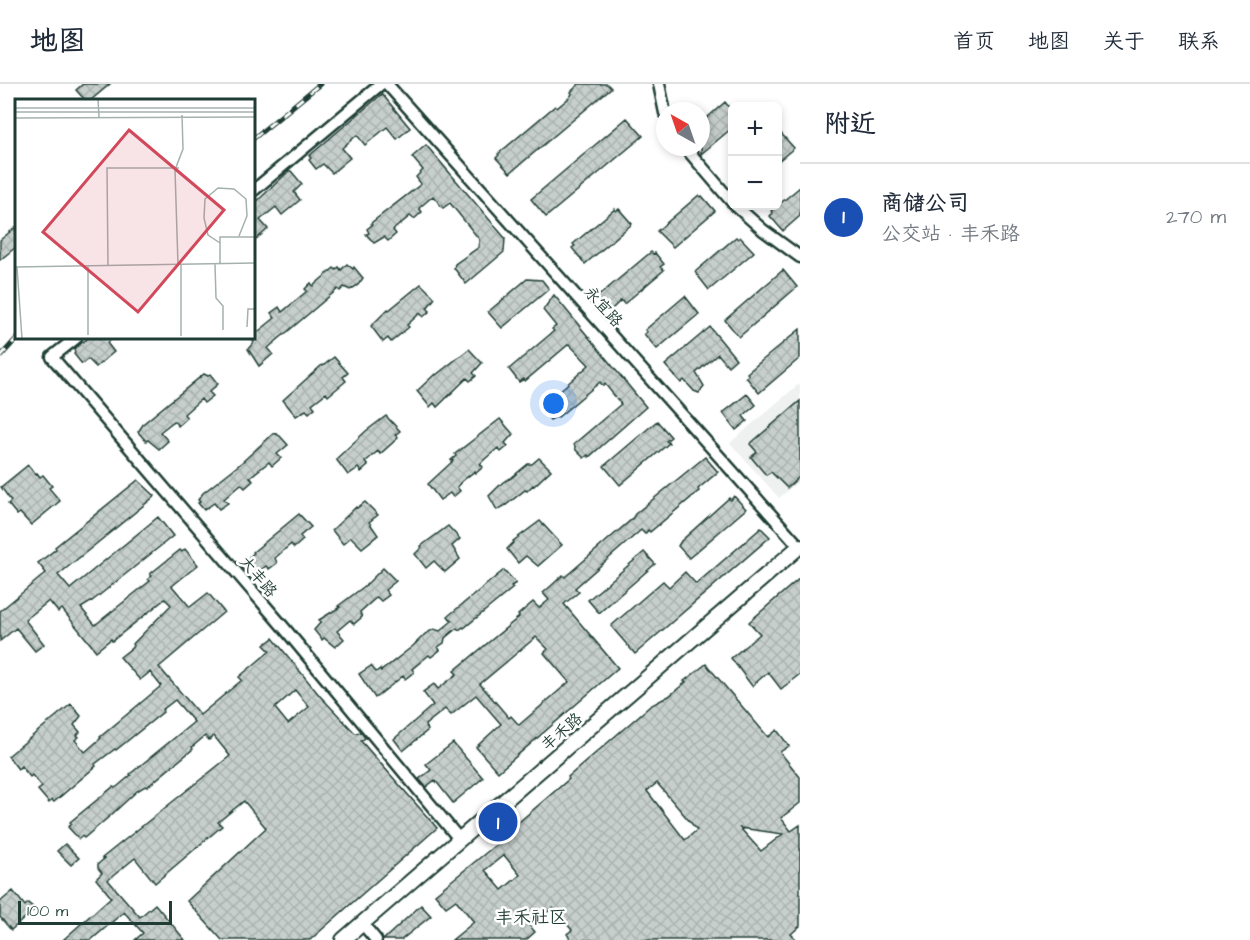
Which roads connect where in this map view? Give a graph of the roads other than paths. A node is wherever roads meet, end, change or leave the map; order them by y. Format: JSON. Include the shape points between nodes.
{"nodes":[{"id":1,"x":381,"y":84,"type":"edge"},
{"id":2,"x":387,"y":84,"type":"edge"},
{"id":3,"x":659,"y":84,"type":"edge"},
{"id":4,"x":663,"y":102,"type":"edge"},
{"id":5,"x":693,"y":156,"type":"edge"},
{"id":6,"x":255,"y":189,"type":"edge"},
{"id":7,"x":728,"y":197,"type":"edge"},
{"id":8,"x":740,"y":210,"type":"edge"},
{"id":9,"x":800,"y":257,"type":"edge"},
{"id":10,"x":74,"y":339,"type":"edge"},
{"id":11,"x":800,"y":546,"type":"edge"},
{"id":12,"x":460,"y":840,"type":"junction"},
{"id":13,"x":362,"y":923,"type":"junction"},
{"id":14,"x":343,"y":940,"type":"edge"},
{"id":15,"x":376,"y":940,"type":"edge"}],
"edges":[{"from":1,"to":6,"type":"street"},
{"from":2,"to":11,"type":"street","name":"永宜路"},
{"from":3,"to":4,"type":"street"},
{"from":5,"to":7,"type":"street"},
{"from":8,"to":9,"type":"street"},
{"from":10,"to":12,"type":"street","name":"大丰路","via":[[52,357]]},
{"from":11,"to":12,"type":"main road","name":"丰禾路"},
{"from":12,"to":13,"type":"main road","name":"丰禾路"},
{"from":13,"to":14,"type":"main road","name":"丰禾路"},
{"from":13,"to":15,"type":"street"}]}
